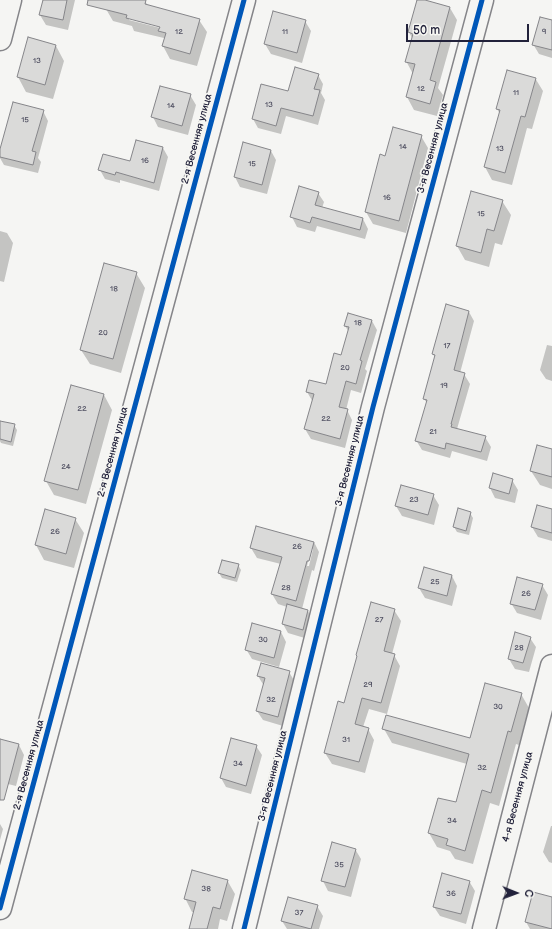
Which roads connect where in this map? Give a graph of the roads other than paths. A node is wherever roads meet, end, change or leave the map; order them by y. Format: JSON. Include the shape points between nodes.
{"nodes":[{"id":1,"x":10,"y":0,"type":"edge"},
{"id":2,"x":244,"y":0,"type":"edge"},
{"id":3,"x":482,"y":0,"type":"edge"},
{"id":4,"x":0,"y":38,"type":"edge"},
{"id":5,"x":552,"y":666,"type":"edge"},
{"id":6,"x":0,"y":908,"type":"edge"},
{"id":7,"x":244,"y":929,"type":"edge"},
{"id":8,"x":484,"y":929,"type":"edge"}],
"edges":[{"from":1,"to":4,"type":"street"},
{"from":2,"to":6,"type":"street","name":"2-я Весенняя улица"},
{"from":3,"to":7,"type":"street","name":"3-я Весенняя улица","via":[[373,407]]},
{"from":5,"to":8,"type":"street","name":"4-я Весенняя улица"}]}
